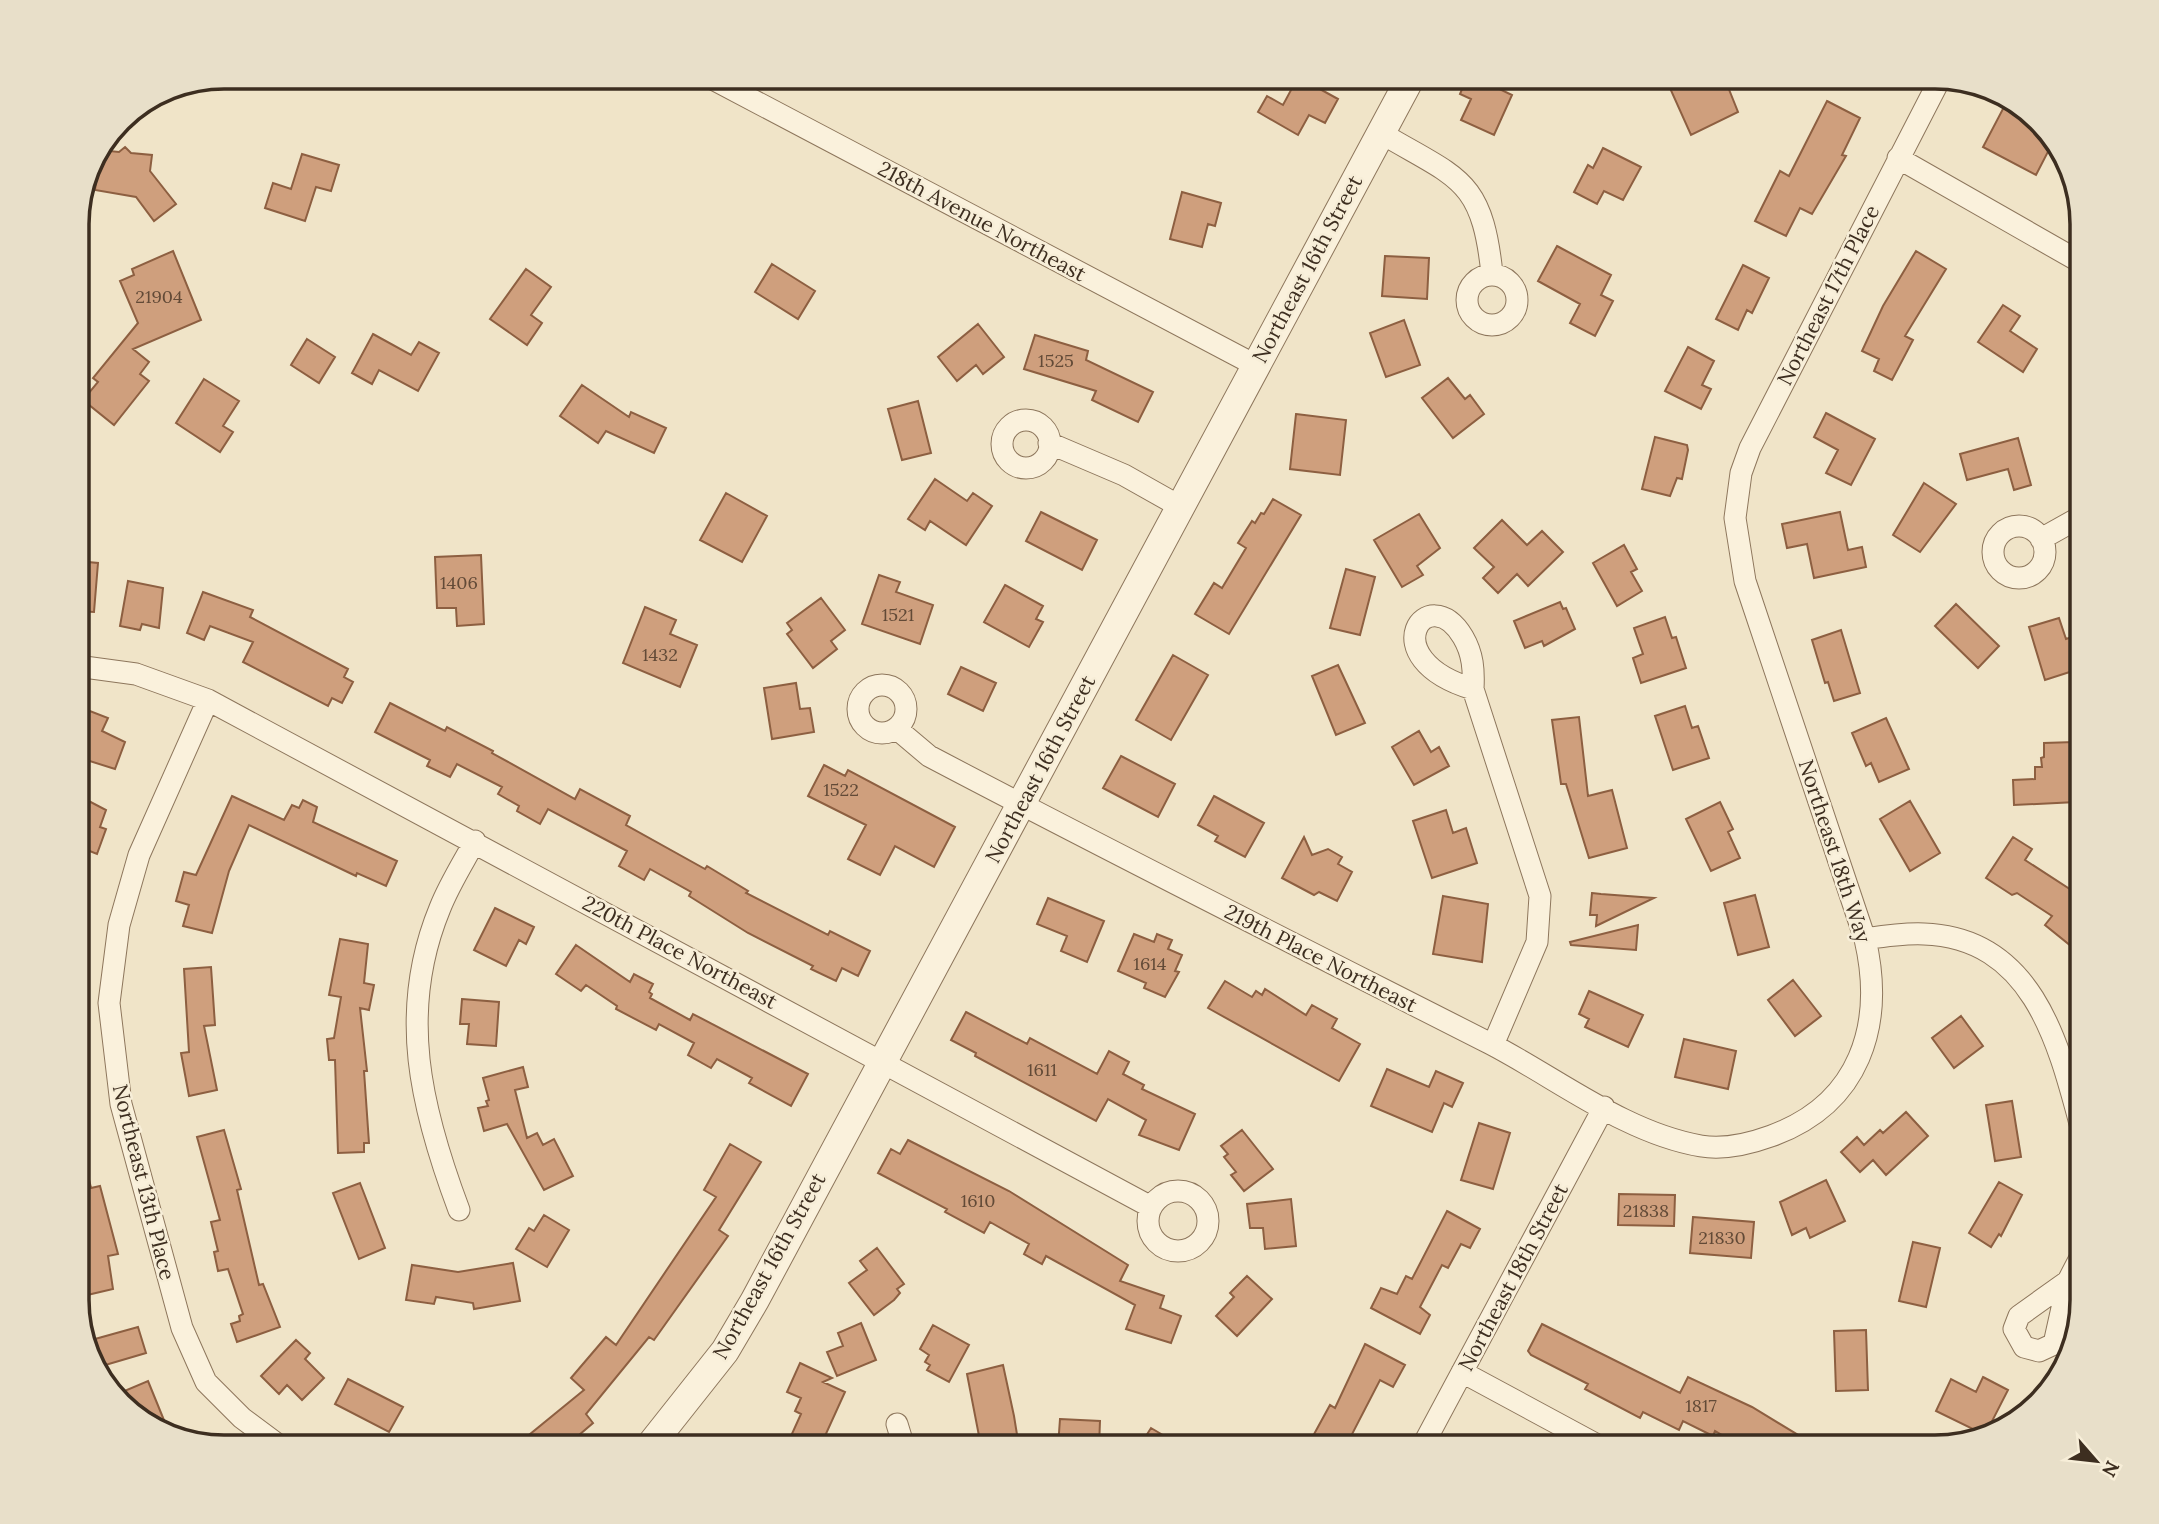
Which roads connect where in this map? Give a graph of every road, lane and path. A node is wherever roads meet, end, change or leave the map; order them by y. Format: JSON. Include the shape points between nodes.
{"nodes":[{"id":1,"x":1404,"y":89,"type":"edge"},
{"id":2,"x":1936,"y":89,"type":"edge"},
{"id":3,"x":733,"y":90,"type":"edge"},
{"id":4,"x":1381,"y":133,"type":"junction"},
{"id":5,"x":1898,"y":158,"type":"junction"},
{"id":6,"x":2070,"y":256,"type":"edge"},
{"id":7,"x":1492,"y":274,"type":"dead end"},
{"id":8,"x":1255,"y":365,"type":"junction"},
{"id":9,"x":1049,"y":443,"type":"dead end"},
{"id":10,"x":1179,"y":506,"type":"junction"},
{"id":11,"x":1735,"y":518,"type":"joint"},
{"id":12,"x":2070,"y":523,"type":"edge"},
{"id":13,"x":2041,"y":539,"type":"dead end"},
{"id":14,"x":90,"y":668,"type":"edge"},
{"id":15,"x":1472,"y":689,"type":"dead end"},
{"id":16,"x":208,"y":700,"type":"junction"},
{"id":17,"x":897,"y":729,"type":"dead end"},
{"id":18,"x":1022,"y":804,"type":"junction"},
{"id":19,"x":475,"y":841,"type":"junction"},
{"id":20,"x":1865,"y":939,"type":"junction"},
{"id":21,"x":1493,"y":1045,"type":"junction"},
{"id":22,"x":881,"y":1061,"type":"junction"},
{"id":23,"x":2070,"y":1090,"type":"edge"},
{"id":24,"x":1604,"y":1107,"type":"junction"},
{"id":25,"x":1759,"y":1141,"type":"joint"},
{"id":26,"x":1151,"y":1207,"type":"dead end"},
{"id":27,"x":459,"y":1210,"type":"dead end"},
{"id":28,"x":2070,"y":1277,"type":"edge"},
{"id":29,"x":2068,"y":1281,"type":"dead end"},
{"id":30,"x":1462,"y":1372,"type":"junction"},
{"id":31,"x":897,"y":1424,"type":"dead end"},
{"id":32,"x":265,"y":1435,"type":"edge"},
{"id":33,"x":658,"y":1435,"type":"edge"},
{"id":34,"x":900,"y":1435,"type":"edge"},
{"id":35,"x":1428,"y":1435,"type":"edge"},
{"id":36,"x":1579,"y":1435,"type":"edge"}],
"edges":[{"from":1,"to":4,"type":"street","name":"Northeast 16th Street"},
{"from":2,"to":5,"type":"street","name":"Northeast 17th Place"},
{"from":3,"to":8,"type":"street","name":"218th Avenue Northeast"},
{"from":4,"to":7,"type":"street","via":[[1455,178],[1471,193],[1481,210]]},
{"from":4,"to":8,"type":"street","name":"Northeast 16th Street"},
{"from":5,"to":6,"type":"street"},
{"from":5,"to":11,"type":"street","name":"Northeast 17th Place","via":[[1750,448],[1741,473]]},
{"from":8,"to":10,"type":"street","name":"Northeast 16th Street"},
{"from":9,"to":10,"type":"street","via":[[1124,475]]},
{"from":10,"to":18,"type":"street","name":"Northeast 16th Street"},
{"from":11,"to":20,"type":"street","name":"Northeast 18th Way","via":[[1745,581]]},
{"from":12,"to":13,"type":"street"},
{"from":14,"to":16,"type":"street","name":"220th Place Northeast","via":[[136,674]]},
{"from":15,"to":21,"type":"street","via":[[1540,896],[1537,942]]},
{"from":16,"to":19,"type":"street","name":"220th Place Northeast"},
{"from":16,"to":32,"type":"street","name":"Northeast 13th Place","via":[[139,855],[119,925],[109,1003],[121,1104],[182,1328],[206,1382]]},
{"from":17,"to":18,"type":"street","name":"219th Place Northeast","via":[[929,756]]},
{"from":18,"to":21,"type":"street","name":"219th Place Northeast"},
{"from":18,"to":22,"type":"street","name":"Northeast 16th Street"},
{"from":19,"to":22,"type":"street","name":"220th Place Northeast"},
{"from":19,"to":27,"type":"street","via":[[440,907],[425,951],[416,1033],[433,1141]]},
{"from":20,"to":23,"type":"street","via":[[1941,936],[1978,947],[2008,966],[2032,995],[2054,1035]]},
{"from":20,"to":25,"type":"street","name":"Northeast 18th Way","via":[[1873,975],[1873,1004],[1866,1039],[1854,1065],[1835,1095],[1813,1115]]},
{"from":21,"to":24,"type":"street","name":"219th Place Northeast"},
{"from":22,"to":26,"type":"street","name":"220th Place Northeast"},
{"from":22,"to":33,"type":"street","name":"Northeast 16th Street","via":[[724,1351]]},
{"from":24,"to":25,"type":"street","name":"219th Place Northeast","via":[[1673,1139],[1700,1146]]},
{"from":24,"to":30,"type":"street","name":"Northeast 18th Street"},
{"from":28,"to":29,"type":"street"},
{"from":30,"to":35,"type":"street","name":"Northeast 18th Street"},
{"from":30,"to":36,"type":"street"},
{"from":31,"to":34,"type":"street"}]}
